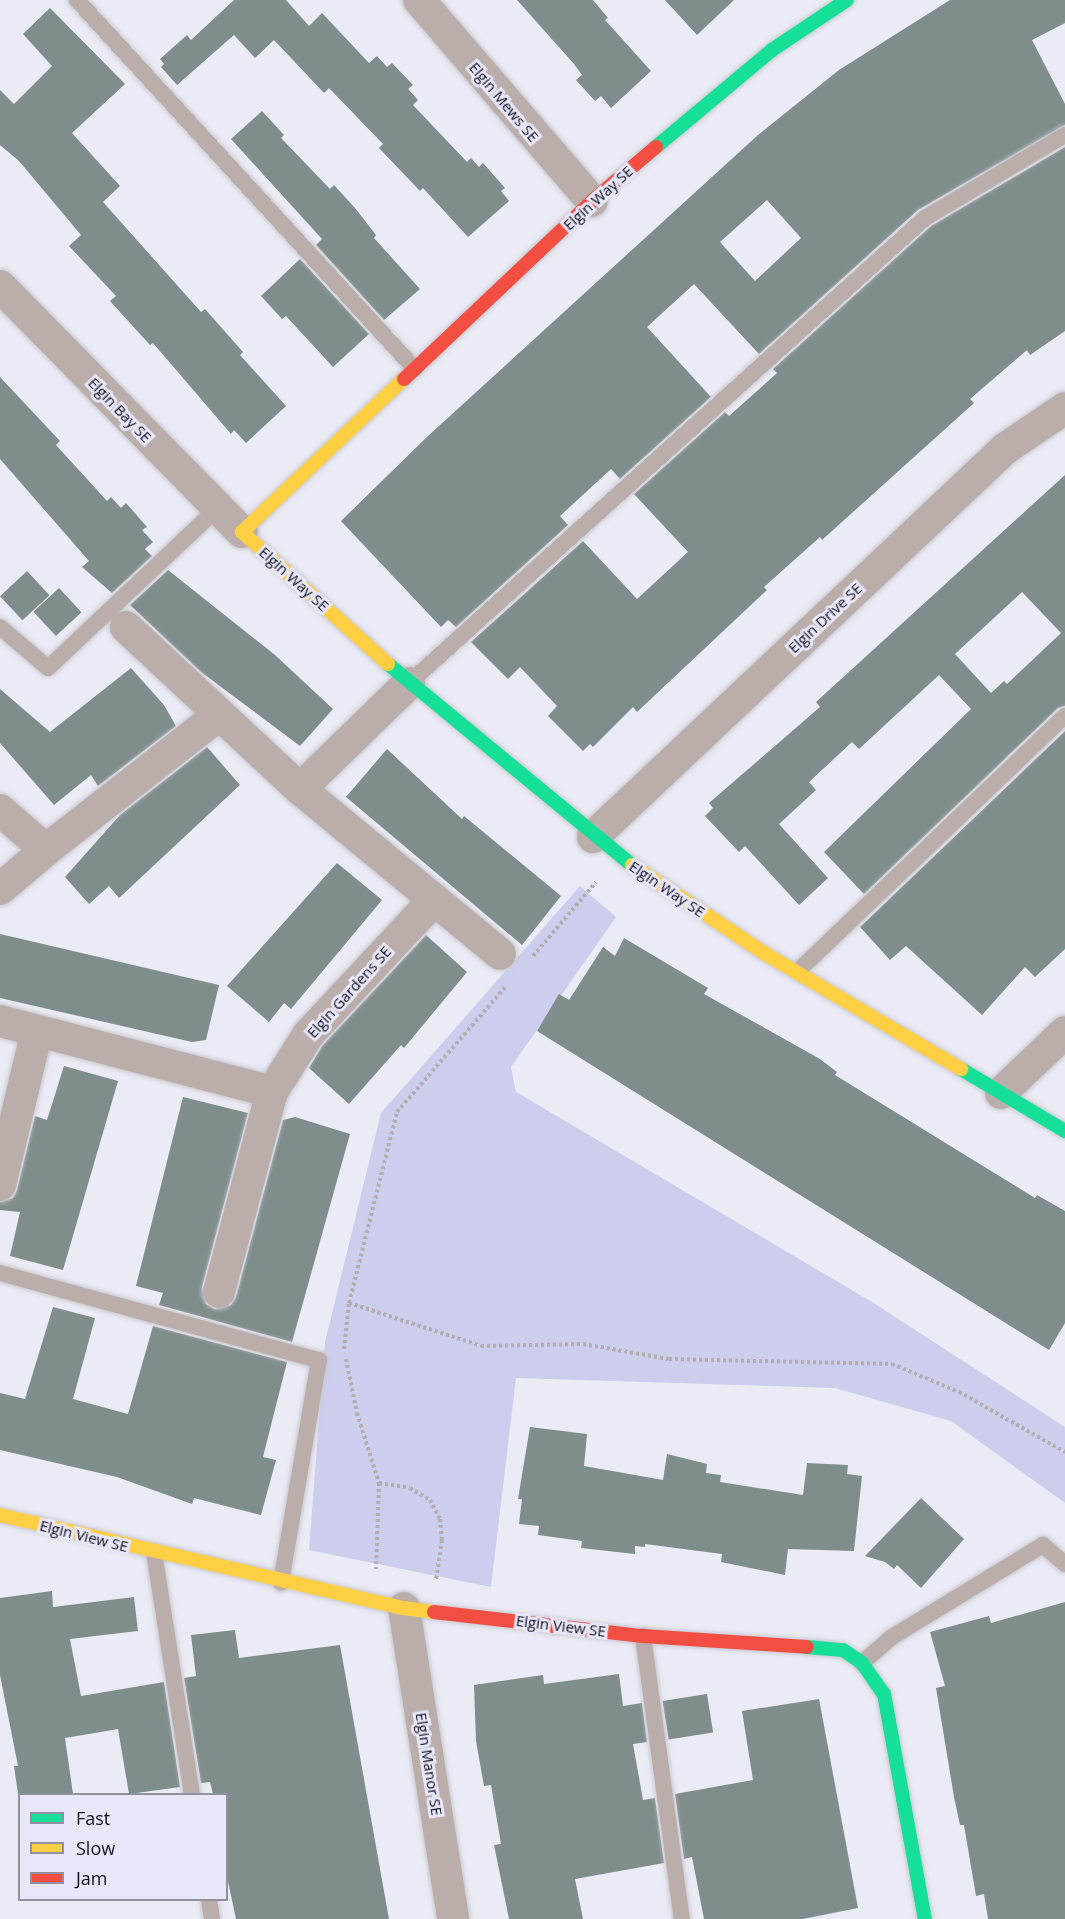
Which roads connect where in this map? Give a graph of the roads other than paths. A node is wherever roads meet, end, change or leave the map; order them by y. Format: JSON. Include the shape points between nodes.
{"nodes":[{"id":1,"x":77,"y":0,"type":"edge"},
{"id":2,"x":419,"y":0,"type":"edge"},
{"id":3,"x":847,"y":0,"type":"edge"},
{"id":4,"x":1065,"y":135,"type":"edge"},
{"id":5,"x":592,"y":201,"type":"junction"},
{"id":6,"x":0,"y":286,"type":"edge"},
{"id":7,"x":415,"y":369,"type":"junction"},
{"id":8,"x":1065,"y":408,"type":"edge"},
{"id":9,"x":217,"y":509,"type":"junction"},
{"id":10,"x":242,"y":532,"type":"junction"},
{"id":11,"x":0,"y":627,"type":"edge"},
{"id":12,"x":126,"y":627,"type":"dead end"},
{"id":13,"x":409,"y":683,"type":"junction"},
{"id":14,"x":219,"y":715,"type":"junction"},
{"id":15,"x":1065,"y":716,"type":"edge"},
{"id":16,"x":300,"y":789,"type":"junction"},
{"id":17,"x":0,"y":810,"type":"edge"},
{"id":18,"x":593,"y":837,"type":"junction"},
{"id":19,"x":46,"y":850,"type":"junction"},
{"id":20,"x":0,"y":889,"type":"edge"},
{"id":21,"x":434,"y":900,"type":"junction"},
{"id":22,"x":514,"y":963,"type":"road end"},
{"id":23,"x":798,"y":971,"type":"junction"},
{"id":24,"x":0,"y":1021,"type":"edge"},
{"id":25,"x":37,"y":1031,"type":"junction"},
{"id":26,"x":1065,"y":1032,"type":"edge"},
{"id":27,"x":272,"y":1092,"type":"junction"},
{"id":28,"x":1000,"y":1093,"type":"junction"},
{"id":29,"x":1065,"y":1131,"type":"edge"},
{"id":30,"x":0,"y":1185,"type":"edge"},
{"id":31,"x":0,"y":1273,"type":"edge"},
{"id":32,"x":219,"y":1292,"type":"dead end"},
{"id":33,"x":0,"y":1515,"type":"edge"},
{"id":34,"x":153,"y":1552,"type":"junction"},
{"id":35,"x":1065,"y":1564,"type":"edge"},
{"id":36,"x":281,"y":1583,"type":"junction"},
{"id":37,"x":404,"y":1608,"type":"junction"},
{"id":38,"x":643,"y":1636,"type":"junction"},
{"id":39,"x":862,"y":1663,"type":"junction"},
{"id":40,"x":192,"y":1793,"type":"edge"},
{"id":41,"x":209,"y":1901,"type":"edge"},
{"id":42,"x":212,"y":1919,"type":"edge"},
{"id":43,"x":453,"y":1919,"type":"edge"},
{"id":44,"x":682,"y":1919,"type":"edge"},
{"id":45,"x":925,"y":1919,"type":"edge"}],
"edges":[{"from":1,"to":7,"type":"lane"},
{"from":2,"to":5,"type":"street","name":"Elgin Mews SE"},
{"from":3,"to":5,"type":"street","name":"Elgin Way SE","via":[[772,50]]},
{"from":4,"to":13,"type":"lane","via":[[925,218]]},
{"from":5,"to":7,"type":"street","name":"Elgin Way SE"},
{"from":6,"to":9,"type":"street","name":"Elgin Bay SE"},
{"from":7,"to":10,"type":"street","name":"Elgin Way SE"},
{"from":8,"to":18,"type":"street","name":"Elgin Drive SE","via":[[1006,448]]},
{"from":9,"to":10,"type":"street","name":"Elgin Bay SE"},
{"from":9,"to":11,"type":"lane","via":[[48,668]]},
{"from":10,"to":13,"type":"street","name":"Elgin Way SE"},
{"from":12,"to":14,"type":"street"},
{"from":13,"to":16,"type":"street"},
{"from":13,"to":18,"type":"street","name":"Elgin Way SE"},
{"from":14,"to":16,"type":"street"},
{"from":14,"to":19,"type":"street"},
{"from":15,"to":23,"type":"lane"},
{"from":16,"to":21,"type":"street"},
{"from":17,"to":19,"type":"street"},
{"from":18,"to":23,"type":"street","name":"Elgin Way SE","via":[[764,953]]},
{"from":19,"to":20,"type":"street"},
{"from":21,"to":22,"type":"street"},
{"from":21,"to":27,"type":"street","name":"Elgin Gardens SE","via":[[308,1035]]},
{"from":23,"to":28,"type":"street","name":"Elgin Way SE"},
{"from":24,"to":25,"type":"street"},
{"from":25,"to":27,"type":"street"},
{"from":25,"to":30,"type":"street"},
{"from":26,"to":28,"type":"street"},
{"from":27,"to":32,"type":"street","name":"Elgin Gardens SE"},
{"from":28,"to":29,"type":"street","name":"Elgin Way SE"},
{"from":31,"to":36,"type":"lane","via":[[319,1360]]},
{"from":33,"to":34,"type":"street","name":"Elgin View SE"},
{"from":34,"to":36,"type":"street","name":"Elgin View SE"},
{"from":34,"to":40,"type":"lane"},
{"from":35,"to":39,"type":"lane","via":[[1043,1545],[892,1637]]},
{"from":36,"to":37,"type":"street","name":"Elgin View SE"},
{"from":37,"to":38,"type":"street","name":"Elgin View SE"},
{"from":37,"to":43,"type":"street","name":"Elgin Manor SE"},
{"from":38,"to":39,"type":"street","name":"Elgin View SE","via":[[843,1650]]},
{"from":38,"to":44,"type":"lane"},
{"from":39,"to":45,"type":"street","name":"Elgin View SE","via":[[884,1694]]},
{"from":41,"to":42,"type":"lane"}]}
